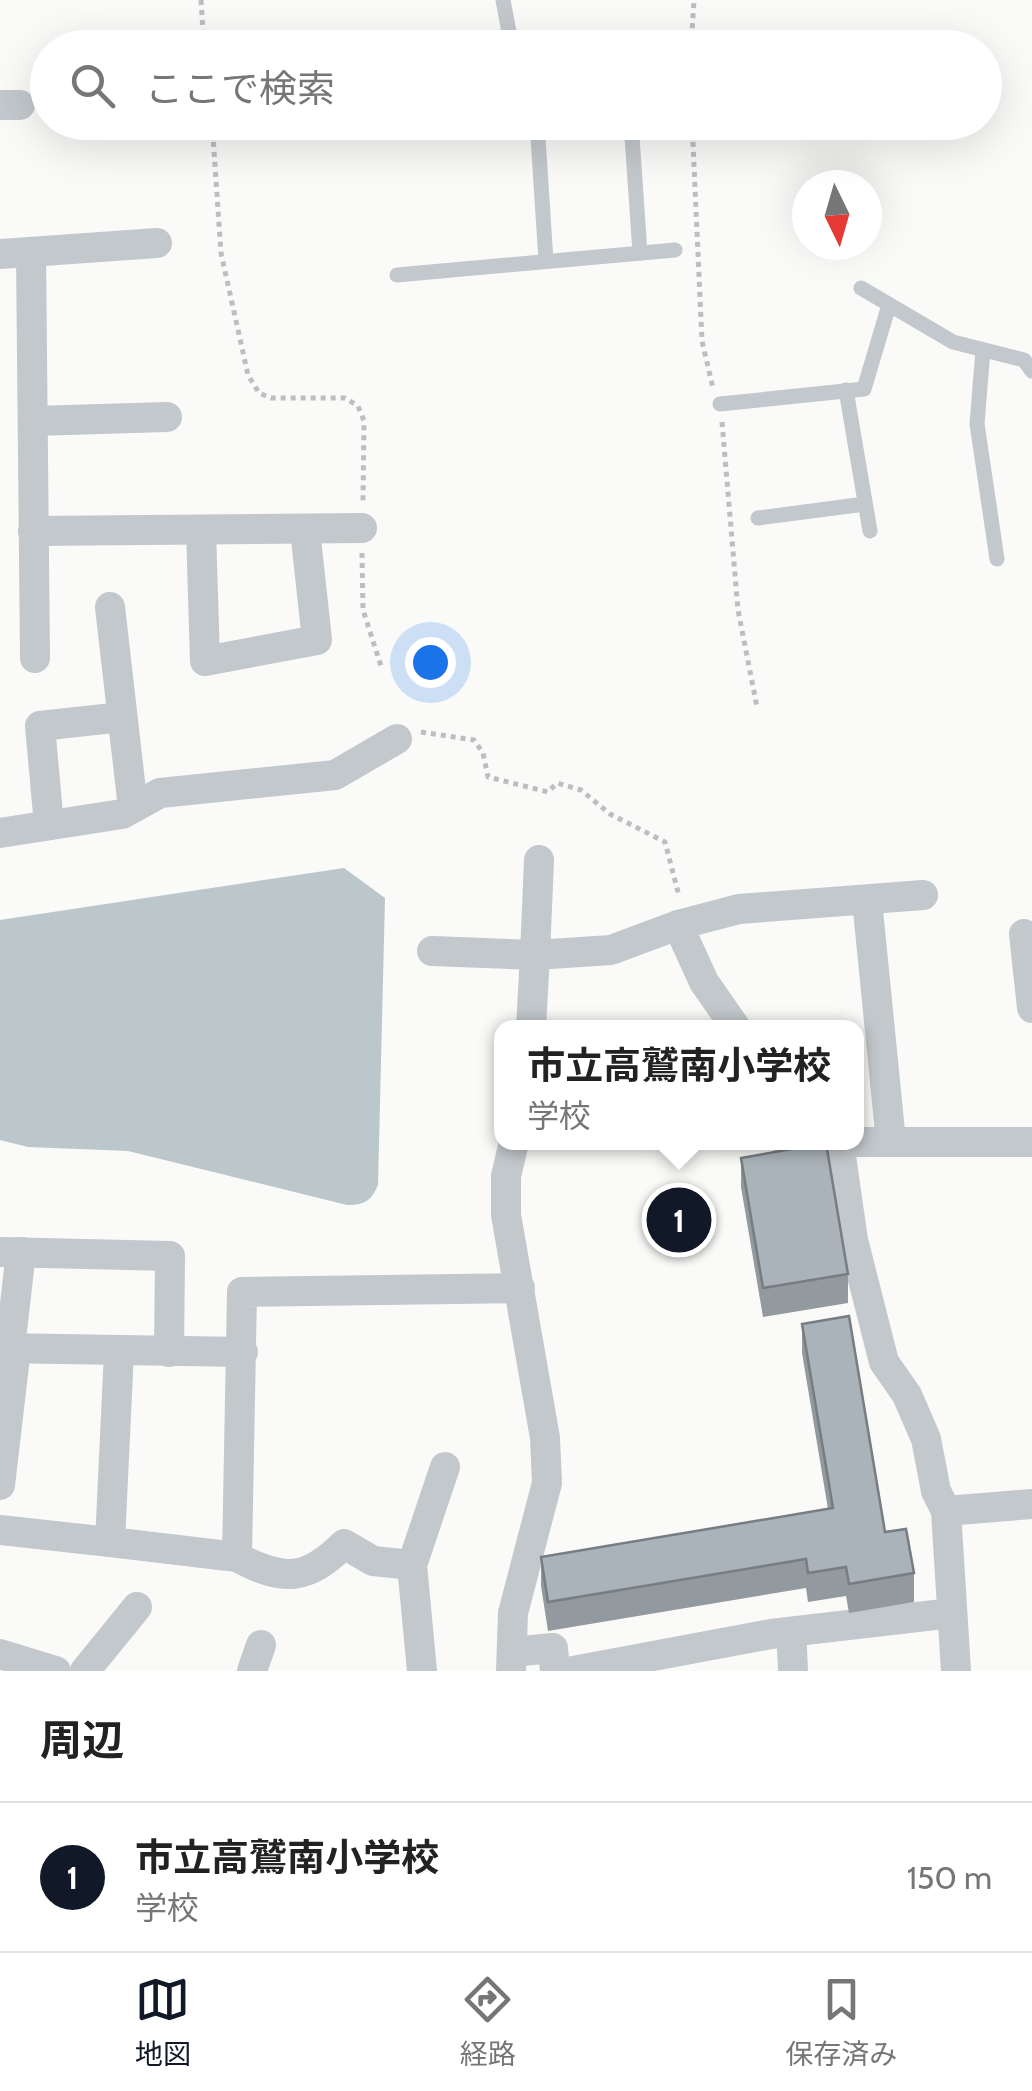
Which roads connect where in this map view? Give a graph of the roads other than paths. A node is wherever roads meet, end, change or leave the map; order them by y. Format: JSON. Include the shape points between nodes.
{"nodes":[{"id":1,"x":503,"y":0,"type":"edge"},
{"id":2,"x":509,"y":30,"type":"edge"},
{"id":3,"x":538,"y":140,"type":"edge"},
{"id":4,"x":632,"y":140,"type":"edge"},
{"id":5,"x":157,"y":243,"type":"dead end"},
{"id":6,"x":674,"y":250,"type":"dead end"},
{"id":7,"x":640,"y":253,"type":"junction"},
{"id":8,"x":0,"y":254,"type":"edge"},
{"id":9,"x":31,"y":254,"type":"junction"},
{"id":10,"x":546,"y":261,"type":"junction"},
{"id":11,"x":397,"y":275,"type":"dead end"},
{"id":12,"x":861,"y":288,"type":"dead end"},
{"id":13,"x":889,"y":305,"type":"junction"},
{"id":14,"x":983,"y":350,"type":"junction"},
{"id":15,"x":1032,"y":371,"type":"edge"},
{"id":16,"x":846,"y":390,"type":"junction"},
{"id":17,"x":720,"y":404,"type":"dead end"},
{"id":18,"x":166,"y":417,"type":"dead end"},
{"id":19,"x":32,"y":421,"type":"junction"},
{"id":20,"x":866,"y":504,"type":"junction"},
{"id":21,"x":758,"y":518,"type":"dead end"},
{"id":22,"x":362,"y":528,"type":"road end"},
{"id":23,"x":201,"y":530,"type":"junction"},
{"id":24,"x":305,"y":530,"type":"junction"},
{"id":25,"x":34,"y":531,"type":"junction"},
{"id":26,"x":870,"y":531,"type":"dead end"},
{"id":27,"x":997,"y":559,"type":"dead end"},
{"id":28,"x":110,"y":608,"type":"dead end"},
{"id":29,"x":34,"y":658,"type":"dead end"},
{"id":30,"x":122,"y":718,"type":"junction"},
{"id":31,"x":397,"y":739,"type":"road end"},
{"id":32,"x":133,"y":808,"type":"junction"},
{"id":33,"x":49,"y":825,"type":"junction"},
{"id":34,"x":0,"y":832,"type":"edge"},
{"id":35,"x":539,"y":860,"type":"dead end"},
{"id":36,"x":923,"y":895,"type":"dead end"},
{"id":37,"x":867,"y":900,"type":"junction"},
{"id":38,"x":683,"y":923,"type":"junction"},
{"id":39,"x":1024,"y":934,"type":"dead end"},
{"id":40,"x":432,"y":951,"type":"dead end"},
{"id":41,"x":534,"y":954,"type":"junction"},
{"id":42,"x":1032,"y":997,"type":"edge"},
{"id":43,"x":1032,"y":1008,"type":"edge"},
{"id":44,"x":531,"y":1020,"type":"edge"},
{"id":45,"x":730,"y":1020,"type":"edge"},
{"id":46,"x":864,"y":1142,"type":"edge"},
{"id":47,"x":890,"y":1142,"type":"junction"},
{"id":48,"x":1032,"y":1142,"type":"edge"},
{"id":49,"x":512,"y":1150,"type":"edge"},
{"id":50,"x":839,"y":1150,"type":"edge"},
{"id":51,"x":10,"y":1252,"type":"edge"},
{"id":52,"x":520,"y":1288,"type":"junction"},
{"id":53,"x":9,"y":1348,"type":"edge"},
{"id":54,"x":119,"y":1352,"type":"junction"},
{"id":55,"x":170,"y":1352,"type":"junction"},
{"id":56,"x":244,"y":1352,"type":"junction"},
{"id":57,"x":445,"y":1468,"type":"dead end"},
{"id":58,"x":0,"y":1484,"type":"edge"},
{"id":59,"x":1032,"y":1504,"type":"edge"},
{"id":60,"x":946,"y":1511,"type":"junction"},
{"id":61,"x":0,"y":1530,"type":"edge"},
{"id":62,"x":110,"y":1542,"type":"junction"},
{"id":63,"x":238,"y":1557,"type":"junction"},
{"id":64,"x":412,"y":1565,"type":"junction"},
{"id":65,"x":137,"y":1607,"type":"dead end"},
{"id":66,"x":952,"y":1613,"type":"junction"},
{"id":67,"x":0,"y":1654,"type":"edge"},
{"id":68,"x":511,"y":1661,"type":"edge"},
{"id":69,"x":56,"y":1671,"type":"edge"},
{"id":70,"x":85,"y":1671,"type":"edge"},
{"id":71,"x":422,"y":1671,"type":"edge"},
{"id":72,"x":555,"y":1671,"type":"edge"},
{"id":73,"x":573,"y":1671,"type":"edge"},
{"id":74,"x":956,"y":1671,"type":"edge"}],
"edges":[{"from":1,"to":2,"type":"lane"},
{"from":3,"to":10,"type":"lane"},
{"from":4,"to":7,"type":"lane"},
{"from":5,"to":9,"type":"street"},
{"from":6,"to":7,"type":"lane"},
{"from":7,"to":10,"type":"lane"},
{"from":8,"to":9,"type":"street"},
{"from":9,"to":19,"type":"street"},
{"from":10,"to":11,"type":"lane"},
{"from":12,"to":13,"type":"lane"},
{"from":13,"to":14,"type":"lane","via":[[953,342]]},
{"from":13,"to":16,"type":"lane","via":[[864,388]]},
{"from":14,"to":15,"type":"lane","via":[[1024,360]]},
{"from":14,"to":27,"type":"lane","via":[[977,424]]},
{"from":16,"to":17,"type":"lane"},
{"from":16,"to":20,"type":"lane"},
{"from":18,"to":19,"type":"street"},
{"from":19,"to":25,"type":"street"},
{"from":20,"to":21,"type":"lane"},
{"from":20,"to":26,"type":"lane"},
{"from":22,"to":24,"type":"street"},
{"from":23,"to":24,"type":"street"},
{"from":23,"to":24,"type":"street","via":[[206,661],[317,640]]},
{"from":23,"to":25,"type":"street"},
{"from":25,"to":29,"type":"street"},
{"from":28,"to":30,"type":"street"},
{"from":30,"to":32,"type":"street"},
{"from":30,"to":33,"type":"street","via":[[40,726]]},
{"from":31,"to":32,"type":"street","via":[[335,775],[160,793]]},
{"from":32,"to":33,"type":"street"},
{"from":33,"to":34,"type":"street"},
{"from":35,"to":41,"type":"street"},
{"from":36,"to":37,"type":"street"},
{"from":37,"to":38,"type":"street","via":[[740,909]]},
{"from":37,"to":47,"type":"street"},
{"from":38,"to":41,"type":"street","via":[[611,950]]},
{"from":38,"to":45,"type":"street","via":[[704,982]]},
{"from":39,"to":42,"type":"street"},
{"from":40,"to":41,"type":"street"},
{"from":41,"to":44,"type":"street"},
{"from":42,"to":43,"type":"street"},
{"from":46,"to":47,"type":"street"},
{"from":47,"to":48,"type":"street"},
{"from":49,"to":52,"type":"street","via":[[506,1216]]},
{"from":50,"to":60,"type":"street","via":[[853,1240],[884,1362],[920,1424]]},
{"from":51,"to":53,"type":"street"},
{"from":51,"to":55,"type":"street","via":[[170,1256]]},
{"from":52,"to":56,"type":"street","via":[[242,1292]]},
{"from":52,"to":68,"type":"street","via":[[547,1483],[513,1613]]},
{"from":53,"to":54,"type":"street"},
{"from":53,"to":58,"type":"street"},
{"from":54,"to":55,"type":"street"},
{"from":54,"to":62,"type":"street"},
{"from":55,"to":56,"type":"street"},
{"from":56,"to":63,"type":"street"},
{"from":57,"to":64,"type":"street"},
{"from":59,"to":60,"type":"street"},
{"from":60,"to":66,"type":"street"},
{"from":61,"to":62,"type":"street"},
{"from":62,"to":63,"type":"street"},
{"from":63,"to":64,"type":"street","via":[[297,1576],[320,1568],[344,1544],[374,1561]]},
{"from":64,"to":71,"type":"street"},
{"from":65,"to":70,"type":"street"},
{"from":66,"to":73,"type":"street","via":[[771,1634]]},
{"from":66,"to":74,"type":"street"},
{"from":67,"to":69,"type":"street"},
{"from":68,"to":72,"type":"street","via":[[553,1648]]}]}
